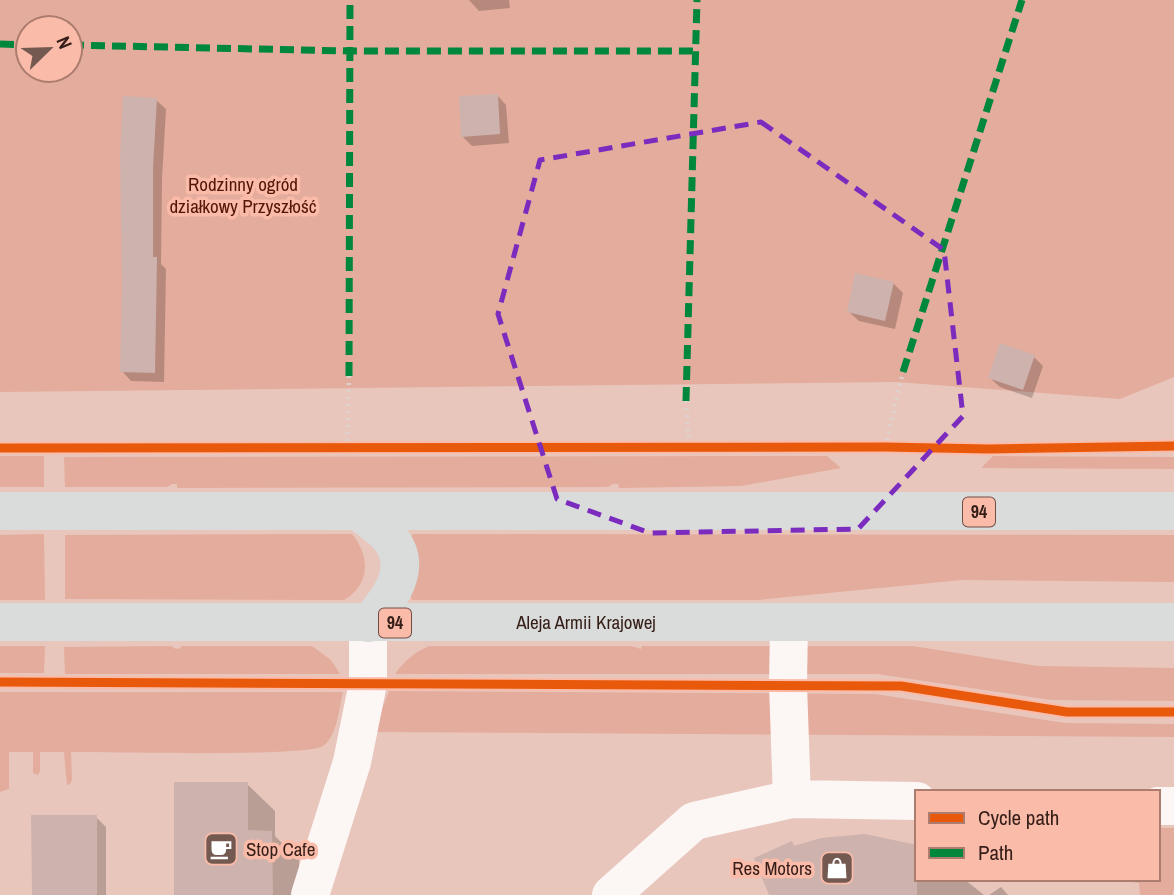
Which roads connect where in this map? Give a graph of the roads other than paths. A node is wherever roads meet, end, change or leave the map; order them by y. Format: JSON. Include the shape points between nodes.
{"nodes":[{"id":1,"x":0,"y":511,"type":"edge"},
{"id":2,"x":359,"y":511,"type":"junction"},
{"id":3,"x":1174,"y":512,"type":"edge"},
{"id":4,"x":0,"y":622,"type":"edge"},
{"id":5,"x":1174,"y":622,"type":"edge"},
{"id":6,"x":368,"y":623,"type":"junction"},
{"id":7,"x":789,"y":624,"type":"junction"},
{"id":8,"x":792,"y":799,"type":"junction"},
{"id":9,"x":915,"y":801,"type":"edge"},
{"id":10,"x":310,"y":895,"type":"edge"},
{"id":11,"x":611,"y":895,"type":"edge"}],
"edges":[{"from":1,"to":2,"type":"main road","number":"94"},
{"from":2,"to":3,"type":"main road","number":"94"},
{"from":2,"to":6,"type":"main road","via":[[389,537],[400,567],[395,588]]},
{"from":4,"to":6,"type":"main road","name":"Aleja Armii Krajowej","number":"94"},
{"from":5,"to":7,"type":"main road","name":"Aleja Armii Krajowej","number":"94"},
{"from":6,"to":7,"type":"main road","name":"Aleja Armii Krajowej","number":"94"},
{"from":6,"to":10,"type":"lane","via":[[368,683],[352,762]]},
{"from":7,"to":8,"type":"lane"},
{"from":8,"to":9,"type":"lane"},
{"from":8,"to":11,"type":"lane","via":[[694,821]]}]}
